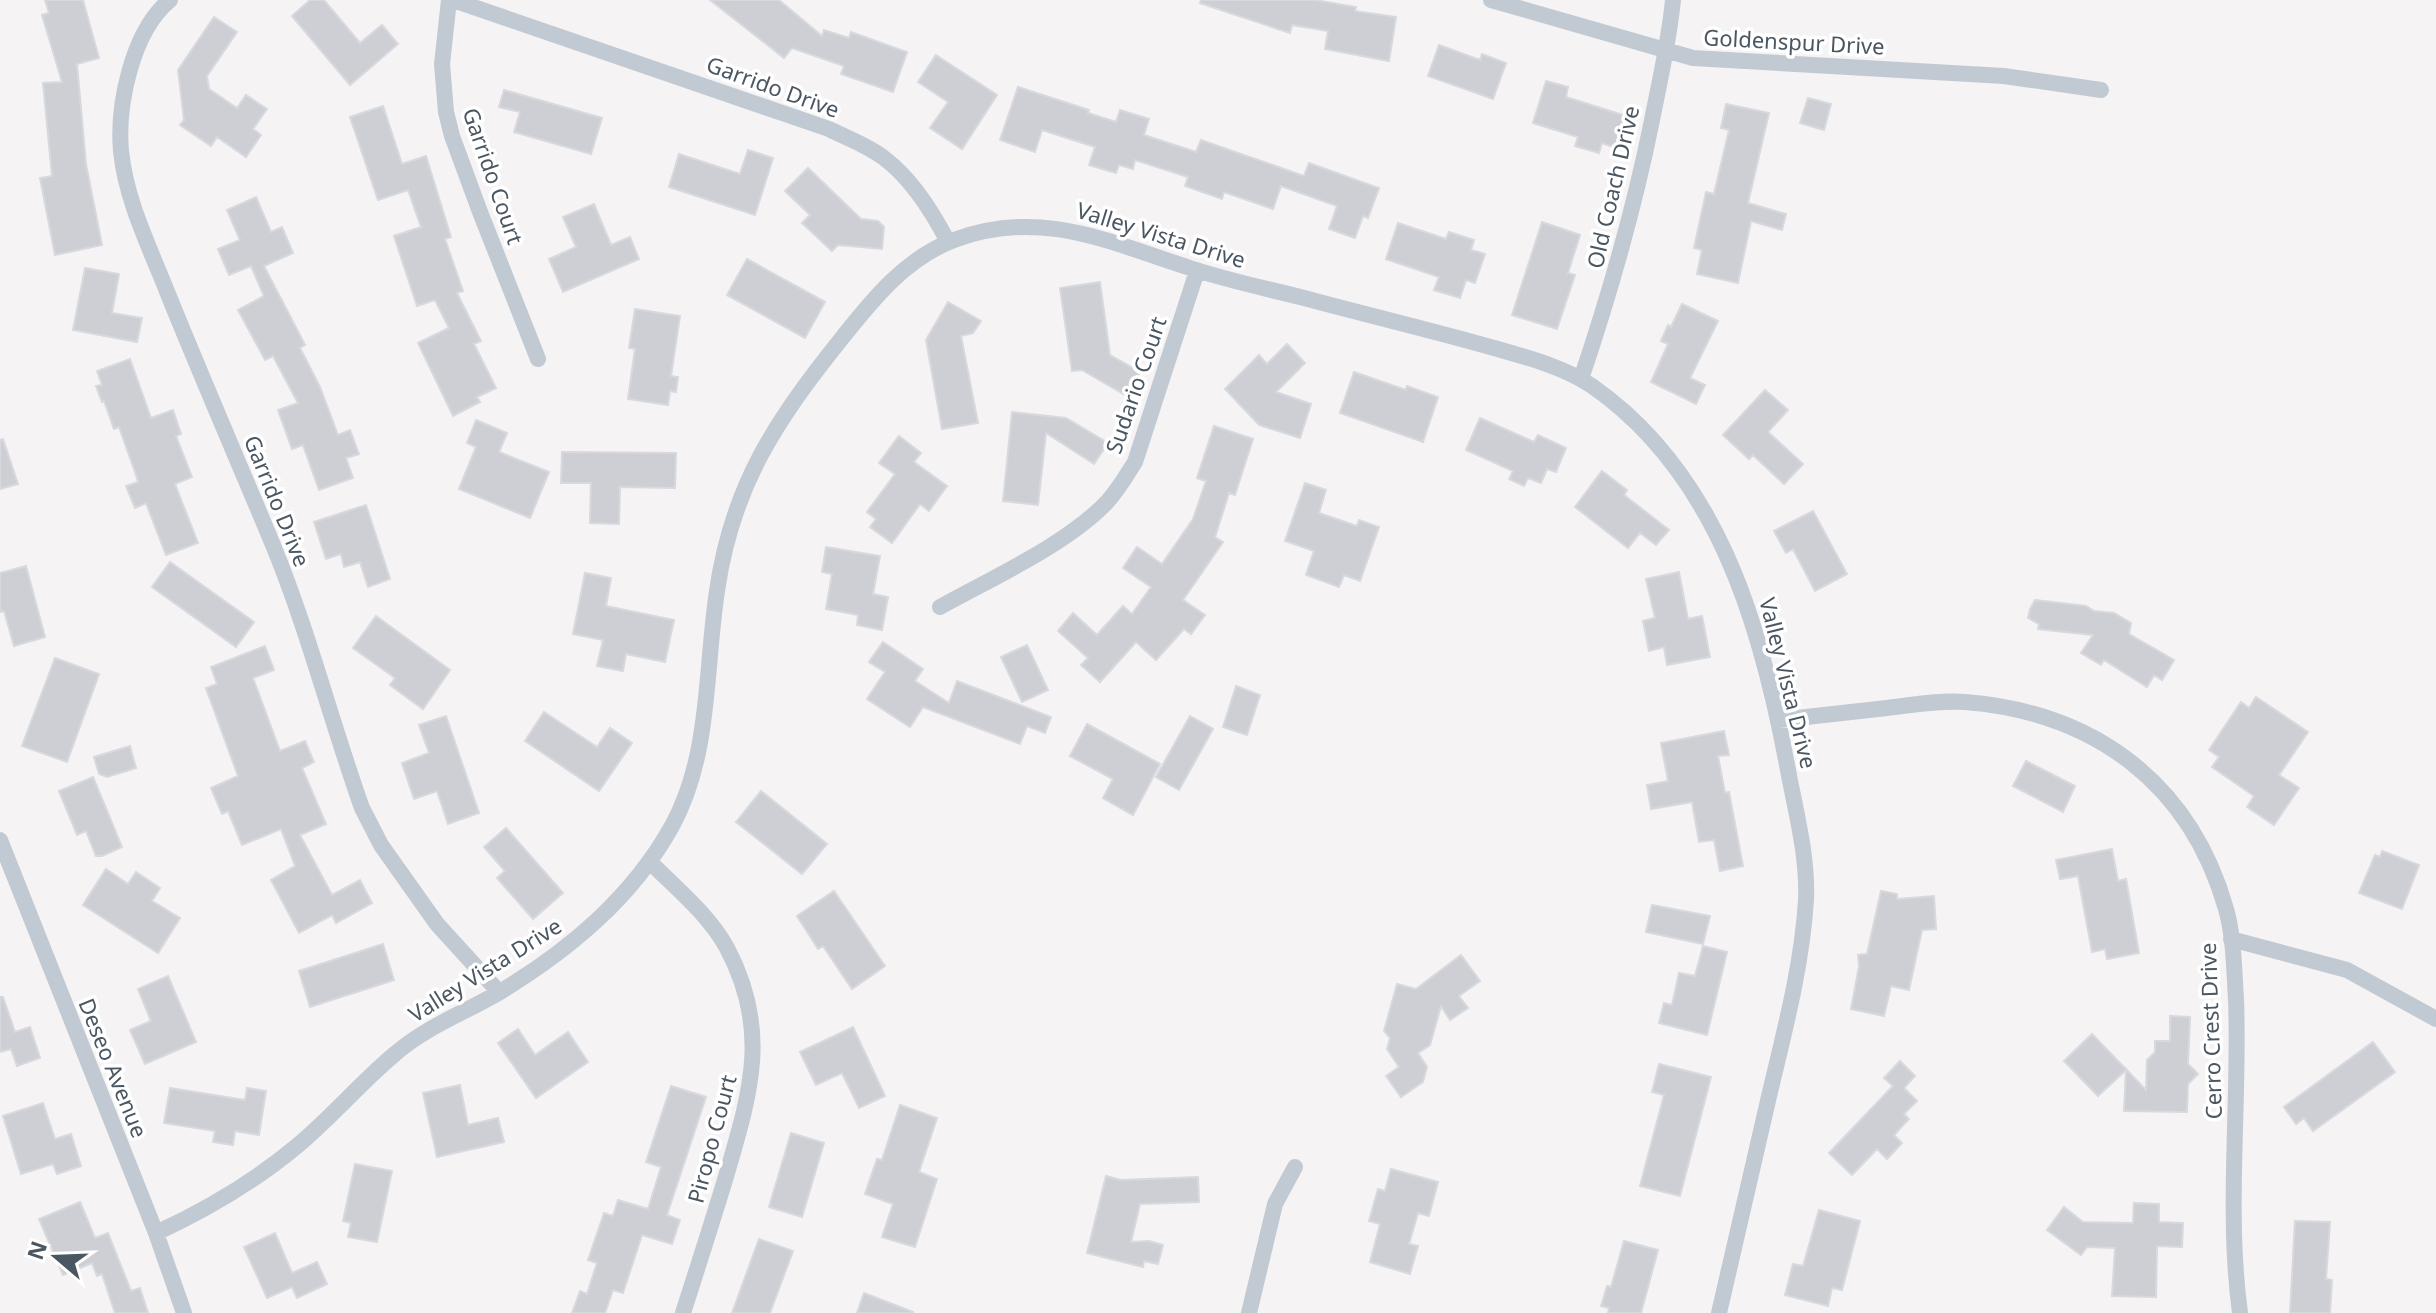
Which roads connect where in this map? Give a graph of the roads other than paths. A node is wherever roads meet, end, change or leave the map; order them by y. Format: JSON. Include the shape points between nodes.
{"nodes":[{"id":1,"x":170,"y":0,"type":"edge"},
{"id":2,"x":451,"y":0,"type":"edge"},
{"id":3,"x":1491,"y":0,"type":"edge"},
{"id":4,"x":1673,"y":0,"type":"edge"},
{"id":5,"x":1666,"y":51,"type":"junction"},
{"id":6,"x":2101,"y":90,"type":"dead end"},
{"id":7,"x":948,"y":242,"type":"junction"},
{"id":8,"x":1197,"y":271,"type":"junction"},
{"id":9,"x":538,"y":359,"type":"dead end"},
{"id":10,"x":1581,"y":379,"type":"junction"},
{"id":11,"x":940,"y":607,"type":"dead end"},
{"id":12,"x":1779,"y":720,"type":"junction"},
{"id":13,"x":0,"y":840,"type":"edge"},
{"id":14,"x":650,"y":862,"type":"junction"},
{"id":15,"x":2231,"y":939,"type":"junction"},
{"id":16,"x":499,"y":992,"type":"junction"},
{"id":17,"x":2436,"y":1019,"type":"edge"},
{"id":18,"x":1295,"y":1167,"type":"dead end"},
{"id":19,"x":156,"y":1233,"type":"junction"},
{"id":20,"x":184,"y":1313,"type":"edge"},
{"id":21,"x":683,"y":1313,"type":"edge"},
{"id":22,"x":1249,"y":1313,"type":"edge"},
{"id":23,"x":1719,"y":1313,"type":"edge"},
{"id":24,"x":2240,"y":1313,"type":"edge"}],
"edges":[{"from":1,"to":16,"type":"street","name":"Garrido Drive","via":[[131,65],[122,107],[121,151],[135,212],[274,547],[362,808],[381,845],[437,924]]},
{"from":2,"to":7,"type":"street","name":"Garrido Drive","via":[[829,129],[895,167]]},
{"from":2,"to":9,"type":"street","name":"Garrido Court","via":[[442,64],[446,112]]},
{"from":3,"to":5,"type":"street","name":"Goldenspur Drive"},
{"from":4,"to":5,"type":"street","name":"Old Coach Drive"},
{"from":5,"to":6,"type":"street","name":"Goldenspur Drive","via":[[1720,61],[2004,76]]},
{"from":5,"to":10,"type":"street","name":"Old Coach Drive","via":[[1635,205]]},
{"from":7,"to":8,"type":"street","name":"Valley Vista Drive","via":[[986,230],[1055,227]]},
{"from":7,"to":14,"type":"street","name":"Valley Vista Drive","via":[[902,271],[862,312],[798,393],[748,477],[722,557],[695,767],[676,819]]},
{"from":8,"to":10,"type":"street","name":"Valley Vista Drive","via":[[1435,331]]},
{"from":8,"to":11,"type":"street","name":"Sudario Court","via":[[1135,462],[1118,489],[1097,512],[1048,547]]},
{"from":10,"to":12,"type":"street","name":"Valley Vista Drive","via":[[1650,439],[1706,515],[1749,606]]},
{"from":12,"to":15,"type":"street","name":"Cerro Crest Drive","via":[[1962,702],[2020,709],[2075,728],[2125,757],[2185,819],[2213,870]]},
{"from":12,"to":23,"type":"street","name":"Valley Vista Drive","via":[[1806,876],[1802,941]]},
{"from":13,"to":19,"type":"street","name":"Deseo Avenue"},
{"from":14,"to":16,"type":"street","name":"Valley Vista Drive","via":[[579,938]]},
{"from":14,"to":21,"type":"street","name":"Piropo Court","via":[[701,912],[726,948],[744,989],[752,1033],[748,1100]]},
{"from":15,"to":17,"type":"street","via":[[2347,970]]},
{"from":15,"to":24,"type":"street","name":"Cerro Crest Drive"},
{"from":16,"to":19,"type":"street","name":"Valley Vista Drive","via":[[402,1047],[295,1148],[231,1193]]},
{"from":18,"to":22,"type":"street","via":[[1275,1204]]},
{"from":19,"to":20,"type":"street","name":"Deseo Avenue"}]}
